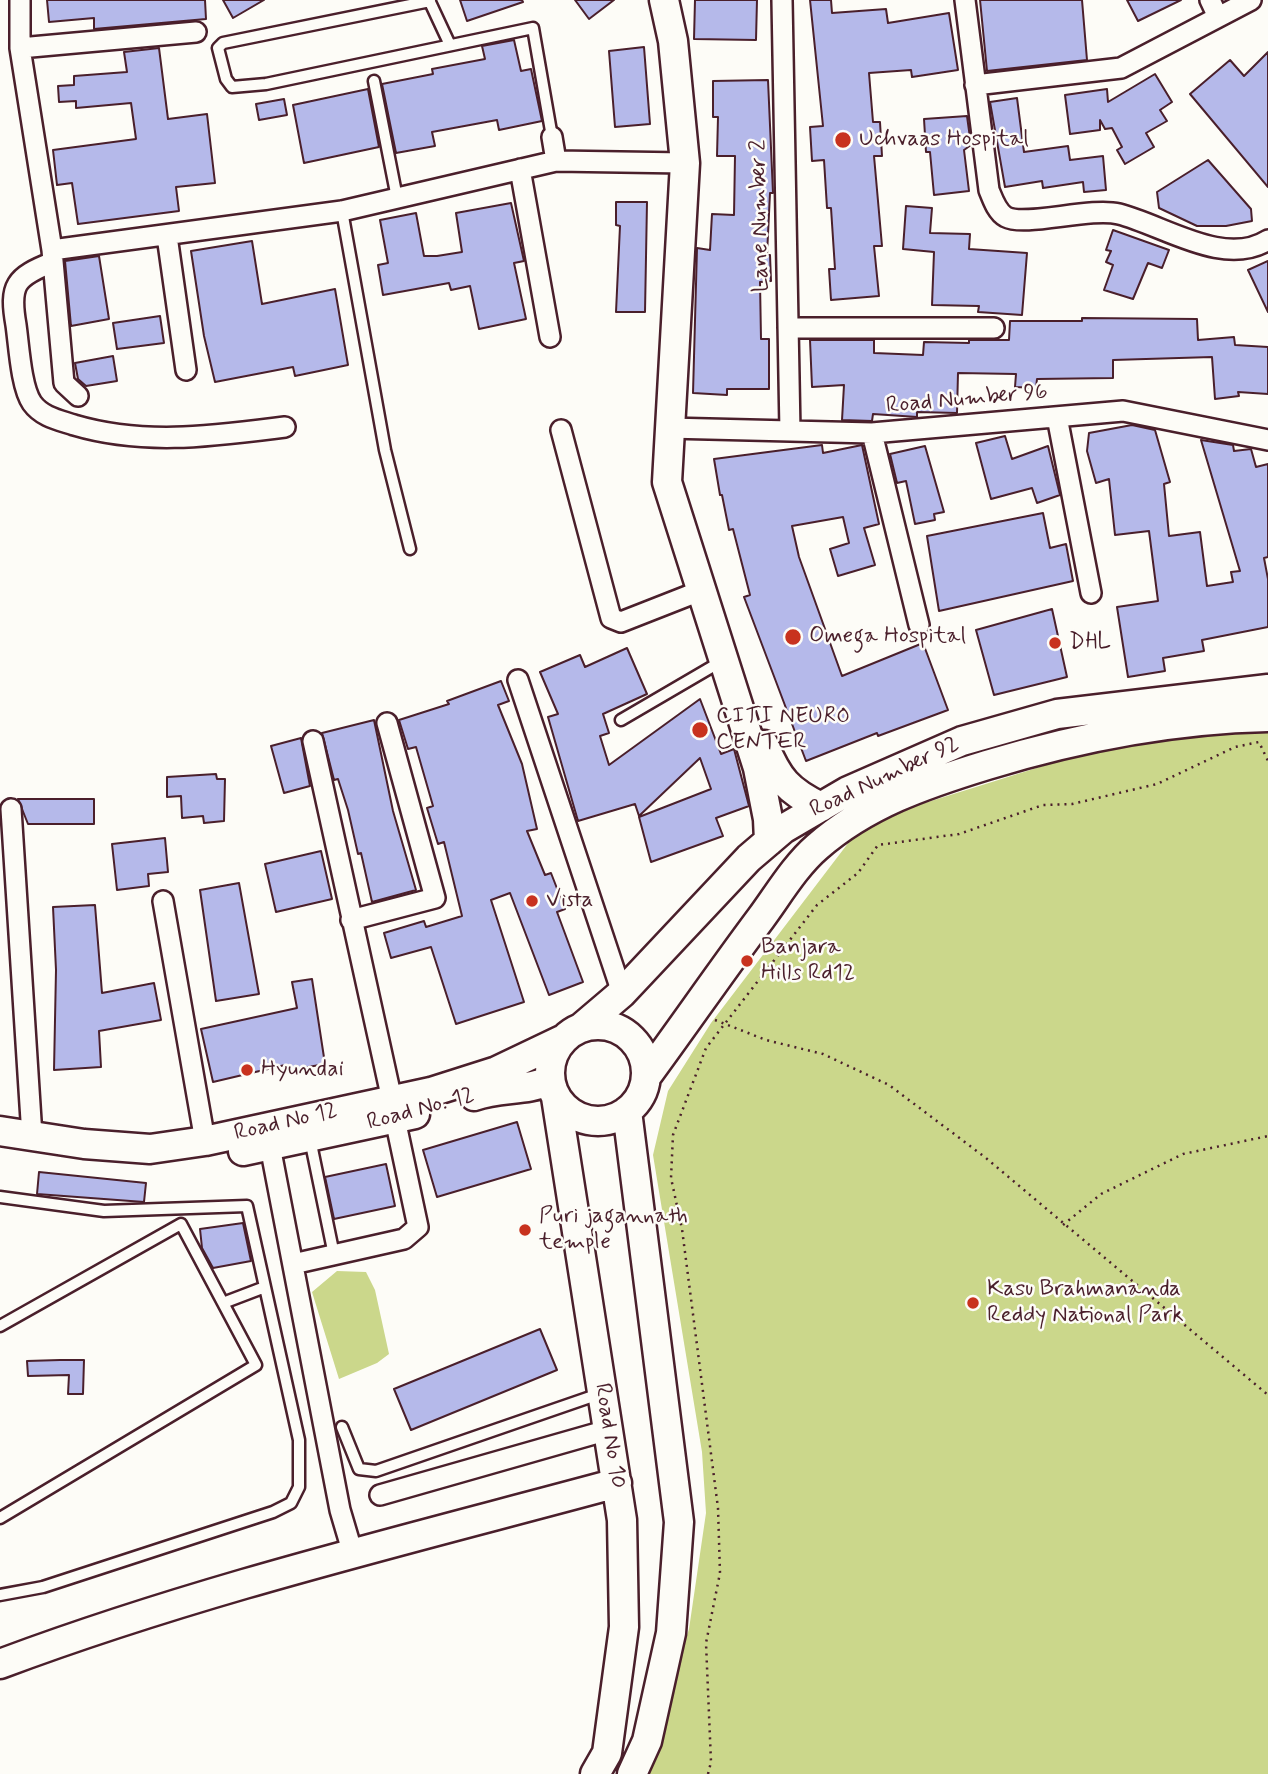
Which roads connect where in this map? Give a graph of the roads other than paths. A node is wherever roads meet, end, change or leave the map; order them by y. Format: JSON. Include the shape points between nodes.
{"nodes":[{"id":1,"x":20,"y":0,"type":"edge"},
{"id":2,"x":429,"y":0,"type":"edge"},
{"id":3,"x":664,"y":0,"type":"edge"},
{"id":4,"x":782,"y":0,"type":"edge"},
{"id":5,"x":965,"y":0,"type":"edge"},
{"id":6,"x":1251,"y":0,"type":"edge"},
{"id":7,"x":1214,"y":9,"type":"edge"},
{"id":8,"x":196,"y":32,"type":"dead end"},
{"id":9,"x":450,"y":45,"type":"junction"},
{"id":10,"x":20,"y":48,"type":"junction"},
{"id":11,"x":374,"y":81,"type":"dead end"},
{"id":12,"x":975,"y":85,"type":"junction"},
{"id":13,"x":552,"y":137,"type":"joint"},
{"id":14,"x":556,"y":161,"type":"junction"},
{"id":15,"x":685,"y":163,"type":"junction"},
{"id":16,"x":520,"y":169,"type":"junction"},
{"id":17,"x":397,"y":198,"type":"junction"},
{"id":18,"x":342,"y":211,"type":"junction"},
{"id":19,"x":167,"y":236,"type":"junction"},
{"id":20,"x":1268,"y":240,"type":"edge"},
{"id":21,"x":52,"y":256,"type":"junction"},
{"id":22,"x":788,"y":328,"type":"junction"},
{"id":23,"x":994,"y":328,"type":"dead end"},
{"id":24,"x":550,"y":337,"type":"dead end"},
{"id":25,"x":186,"y":370,"type":"dead end"},
{"id":26,"x":78,"y":396,"type":"dead end"},
{"id":27,"x":1057,"y":417,"type":"junction"},
{"id":28,"x":285,"y":426,"type":"dead end"},
{"id":29,"x":668,"y":428,"type":"junction"},
{"id":30,"x":561,"y":430,"type":"dead end"},
{"id":31,"x":790,"y":431,"type":"junction"},
{"id":32,"x":872,"y":433,"type":"junction"},
{"id":33,"x":1268,"y":440,"type":"edge"},
{"id":34,"x":670,"y":462,"type":"junction"},
{"id":35,"x":410,"y":549,"type":"dead end"},
{"id":36,"x":700,"y":590,"type":"junction"},
{"id":37,"x":1091,"y":593,"type":"dead end"},
{"id":38,"x":919,"y":625,"type":"dead end"},
{"id":39,"x":723,"y":660,"type":"junction"},
{"id":40,"x":517,"y":680,"type":"dead end"},
{"id":41,"x":1268,"y":689,"type":"edge"},
{"id":42,"x":1268,"y":717,"type":"edge"},
{"id":43,"x":621,"y":720,"type":"dead end"},
{"id":44,"x":387,"y":723,"type":"dead end"},
{"id":45,"x":313,"y":741,"type":"dead end"},
{"id":46,"x":962,"y":741,"type":"junction"},
{"id":47,"x":971,"y":770,"type":"junction"},
{"id":48,"x":821,"y":807,"type":"junction"},
{"id":49,"x":11,"y":809,"type":"dead end"},
{"id":50,"x":769,"y":841,"type":"junction"},
{"id":51,"x":163,"y":901,"type":"dead end"},
{"id":52,"x":351,"y":920,"type":"junction"},
{"id":53,"x":622,"y":993,"type":"junction"},
{"id":54,"x":572,"y":1033,"type":"junction"},
{"id":55,"x":646,"y":1077,"type":"junction"},
{"id":56,"x":553,"y":1089,"type":"junction"},
{"id":57,"x":393,"y":1110,"type":"junction"},
{"id":58,"x":627,"y":1111,"type":"junction"},
{"id":59,"x":0,"y":1131,"type":"edge"},
{"id":60,"x":32,"y":1136,"type":"junction"},
{"id":61,"x":310,"y":1138,"type":"junction"},
{"id":62,"x":205,"y":1141,"type":"junction"},
{"id":63,"x":270,"y":1146,"type":"junction"},
{"id":64,"x":0,"y":1150,"type":"edge"},
{"id":65,"x":0,"y":1197,"type":"edge"},
{"id":66,"x":334,"y":1255,"type":"junction"},
{"id":67,"x":293,"y":1264,"type":"junction"},
{"id":68,"x":265,"y":1287,"type":"junction"},
{"id":69,"x":223,"y":1303,"type":"junction"},
{"id":70,"x":0,"y":1326,"type":"edge"},
{"id":71,"x":603,"y":1393,"type":"junction"},
{"id":72,"x":342,"y":1427,"type":"dead end"},
{"id":73,"x":608,"y":1430,"type":"junction"},
{"id":74,"x":617,"y":1483,"type":"junction"},
{"id":75,"x":380,"y":1495,"type":"dead end"},
{"id":76,"x":0,"y":1518,"type":"edge"},
{"id":77,"x":353,"y":1554,"type":"junction"},
{"id":78,"x":0,"y":1595,"type":"edge"},
{"id":79,"x":0,"y":1664,"type":"edge"},
{"id":80,"x":595,"y":1774,"type":"edge"},
{"id":81,"x":632,"y":1774,"type":"edge"}],
"edges":[{"from":1,"to":10,"type":"street"},
{"from":2,"to":9,"type":"lane"},
{"from":2,"to":9,"type":"lane","via":[[223,43],[218,48],[226,79],[239,88]]},
{"from":3,"to":15,"type":"main road","via":[[674,41]]},
{"from":4,"to":22,"type":"street","name":"Lane Number 2"},
{"from":5,"to":12,"type":"street"},
{"from":6,"to":7,"type":"street"},
{"from":7,"to":12,"type":"street","via":[[1121,68]]},
{"from":8,"to":10,"type":"street"},
{"from":9,"to":13,"type":"lane","via":[[533,28]]},
{"from":10,"to":21,"type":"street"},
{"from":11,"to":17,"type":"lane"},
{"from":12,"to":20,"type":"street","via":[[989,190],[1006,217],[1018,220],[1093,211],[1118,214],[1213,246],[1258,246]]},
{"from":13,"to":14,"type":"street"},
{"from":14,"to":15,"type":"street"},
{"from":14,"to":16,"type":"street"},
{"from":15,"to":29,"type":"main road"},
{"from":16,"to":17,"type":"street"},
{"from":16,"to":24,"type":"street"},
{"from":17,"to":18,"type":"street"},
{"from":18,"to":19,"type":"street"},
{"from":18,"to":35,"type":"lane","via":[[385,450]]},
{"from":19,"to":21,"type":"street"},
{"from":19,"to":25,"type":"street"},
{"from":21,"to":26,"type":"street","via":[[64,383]]},
{"from":21,"to":28,"type":"street","via":[[20,278],[13,293],[27,394],[41,412],[125,437],[189,439]]},
{"from":22,"to":23,"type":"street"},
{"from":22,"to":31,"type":"street","name":"Lane Number 2"},
{"from":27,"to":32,"type":"street","name":"Road Number 96"},
{"from":27,"to":33,"type":"street","name":"Road Number 96","via":[[1123,411]]},
{"from":27,"to":37,"type":"street"},
{"from":29,"to":31,"type":"street","name":"Road Number 96"},
{"from":29,"to":34,"type":"main road"},
{"from":30,"to":36,"type":"street","via":[[611,618],[621,622]]},
{"from":31,"to":32,"type":"street","name":"Road Number 96"},
{"from":32,"to":38,"type":"street"},
{"from":34,"to":36,"type":"main road","via":[[667,482]]},
{"from":34,"to":48,"type":"main road","via":[[683,479],[774,770],[793,791]]},
{"from":36,"to":39,"type":"main road"},
{"from":39,"to":43,"type":"lane"},
{"from":39,"to":50,"type":"main road","via":[[758,768]]},
{"from":40,"to":53,"type":"street"},
{"from":41,"to":46,"type":"main road","name":"Road Number 92","via":[[1101,707],[1033,720]]},
{"from":42,"to":47,"type":"main road","name":"Road Number 92","via":[[1207,718],[1101,734]]},
{"from":44,"to":52,"type":"street","via":[[435,898]]},
{"from":45,"to":52,"type":"street"},
{"from":46,"to":47,"type":"main road"},
{"from":46,"to":48,"type":"main road","name":"Road Number 92"},
{"from":47,"to":55,"type":"main road","name":"Road Number 92","via":[[889,799],[853,818],[814,849]]},
{"from":48,"to":50,"type":"main road","name":"Road Number 92"},
{"from":49,"to":60,"type":"street"},
{"from":50,"to":53,"type":"main road","name":"Road Number 92"},
{"from":51,"to":62,"type":"street"},
{"from":52,"to":57,"type":"street"},
{"from":53,"to":54,"type":"main road","name":"Road Number 92"},
{"from":54,"to":55,"type":"main road","via":[[597,1024],[628,1034],[639,1046]]},
{"from":54,"to":56,"type":"main road","via":[[551,1059]]},
{"from":54,"to":57,"type":"main road","name":"Road No 12","via":[[497,1071]]},
{"from":55,"to":58,"type":"main road"},
{"from":56,"to":57,"type":"main road","name":"Road No. 12","via":[[490,1090]]},
{"from":56,"to":58,"type":"main road","via":[[566,1110],[580,1118],[612,1119]]},
{"from":56,"to":71,"type":"main road","name":"Road No 10"},
{"from":57,"to":61,"type":"main road","name":"Road No. 12"},
{"from":57,"to":62,"type":"main road","name":"Road No 12"},
{"from":57,"to":66,"type":"street","via":[[418,1227],[404,1239]]},
{"from":58,"to":81,"type":"main road","via":[[679,1522],[671,1633],[647,1741]]},
{"from":59,"to":60,"type":"main road","name":"Road No 12"},
{"from":60,"to":62,"type":"main road","name":"Road No 12","via":[[149,1149]]},
{"from":61,"to":63,"type":"main road","name":"Road No. 12"},
{"from":61,"to":66,"type":"lane"},
{"from":63,"to":64,"type":"main road","name":"Road No. 12","via":[[144,1164]]},
{"from":63,"to":67,"type":"street"},
{"from":65,"to":68,"type":"lane","via":[[104,1211],[247,1206]]},
{"from":66,"to":67,"type":"street"},
{"from":67,"to":77,"type":"street","via":[[340,1510]]},
{"from":68,"to":69,"type":"lane"},
{"from":68,"to":78,"type":"lane","via":[[299,1440],[299,1487],[292,1503],[43,1587]]},
{"from":69,"to":70,"type":"lane","via":[[181,1224]]},
{"from":69,"to":76,"type":"lane","via":[[256,1365]]},
{"from":71,"to":72,"type":"lane","via":[[376,1471],[359,1469]]},
{"from":71,"to":73,"type":"main road","name":"Road No 10"},
{"from":73,"to":74,"type":"main road","name":"Road No 10"},
{"from":73,"to":75,"type":"street"},
{"from":74,"to":77,"type":"main road"},
{"from":74,"to":80,"type":"main road","name":"Road No 10","via":[[624,1628],[607,1753]]},
{"from":77,"to":79,"type":"main road","via":[[81,1634]]}]}
